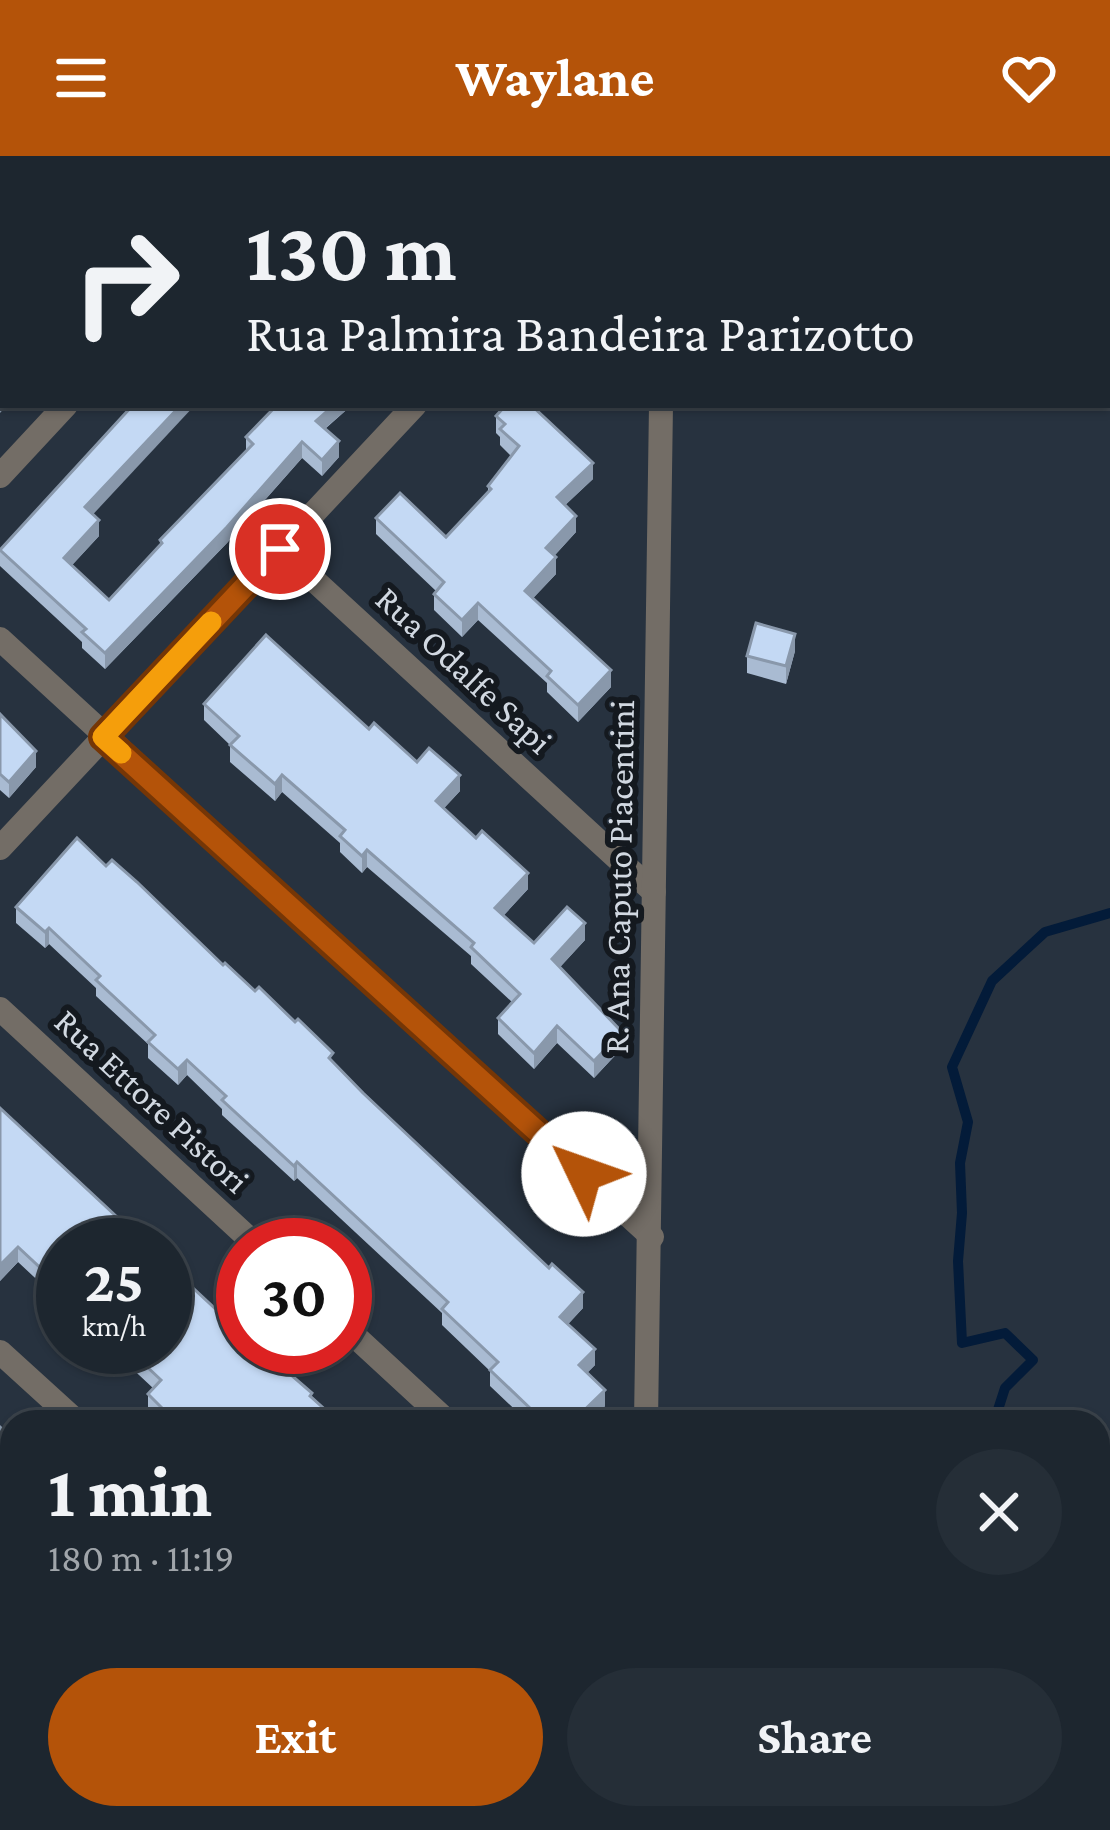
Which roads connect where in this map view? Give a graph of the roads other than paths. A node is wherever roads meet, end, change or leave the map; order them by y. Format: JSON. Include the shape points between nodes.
{"nodes":[{"id":1,"x":63,"y":408,"type":"edge"},
{"id":2,"x":412,"y":408,"type":"edge"},
{"id":3,"x":661,"y":408,"type":"edge"},
{"id":4,"x":0,"y":476,"type":"edge"},
{"id":5,"x":280,"y":549,"type":"junction"},
{"id":6,"x":0,"y":639,"type":"edge"},
{"id":7,"x":103,"y":737,"type":"junction"},
{"id":8,"x":0,"y":848,"type":"edge"},
{"id":9,"x":654,"y":892,"type":"junction"},
{"id":10,"x":0,"y":1009,"type":"edge"},
{"id":11,"x":227,"y":1218,"type":"edge"},
{"id":12,"x":652,"y":1237,"type":"junction"},
{"id":13,"x":0,"y":1352,"type":"edge"},
{"id":14,"x":372,"y":1352,"type":"edge"},
{"id":15,"x":64,"y":1410,"type":"edge"},
{"id":16,"x":435,"y":1410,"type":"edge"},
{"id":17,"x":646,"y":1410,"type":"edge"}],
"edges":[{"from":1,"to":4,"type":"street"},
{"from":2,"to":5,"type":"street"},
{"from":3,"to":9,"type":"street","name":"R. Ana Caputo Piacentini"},
{"from":5,"to":7,"type":"street"},
{"from":5,"to":9,"type":"street","name":"Rua Odalfe Sapi"},
{"from":6,"to":7,"type":"street"},
{"from":7,"to":8,"type":"street"},
{"from":7,"to":12,"type":"street"},
{"from":9,"to":12,"type":"street","name":"R. Ana Caputo Piacentini"},
{"from":10,"to":11,"type":"street","name":"Rua Ettore Pistori"},
{"from":12,"to":17,"type":"street","name":"R. Ana Caputo Piacentini"},
{"from":13,"to":15,"type":"street"},
{"from":14,"to":16,"type":"street"}]}
